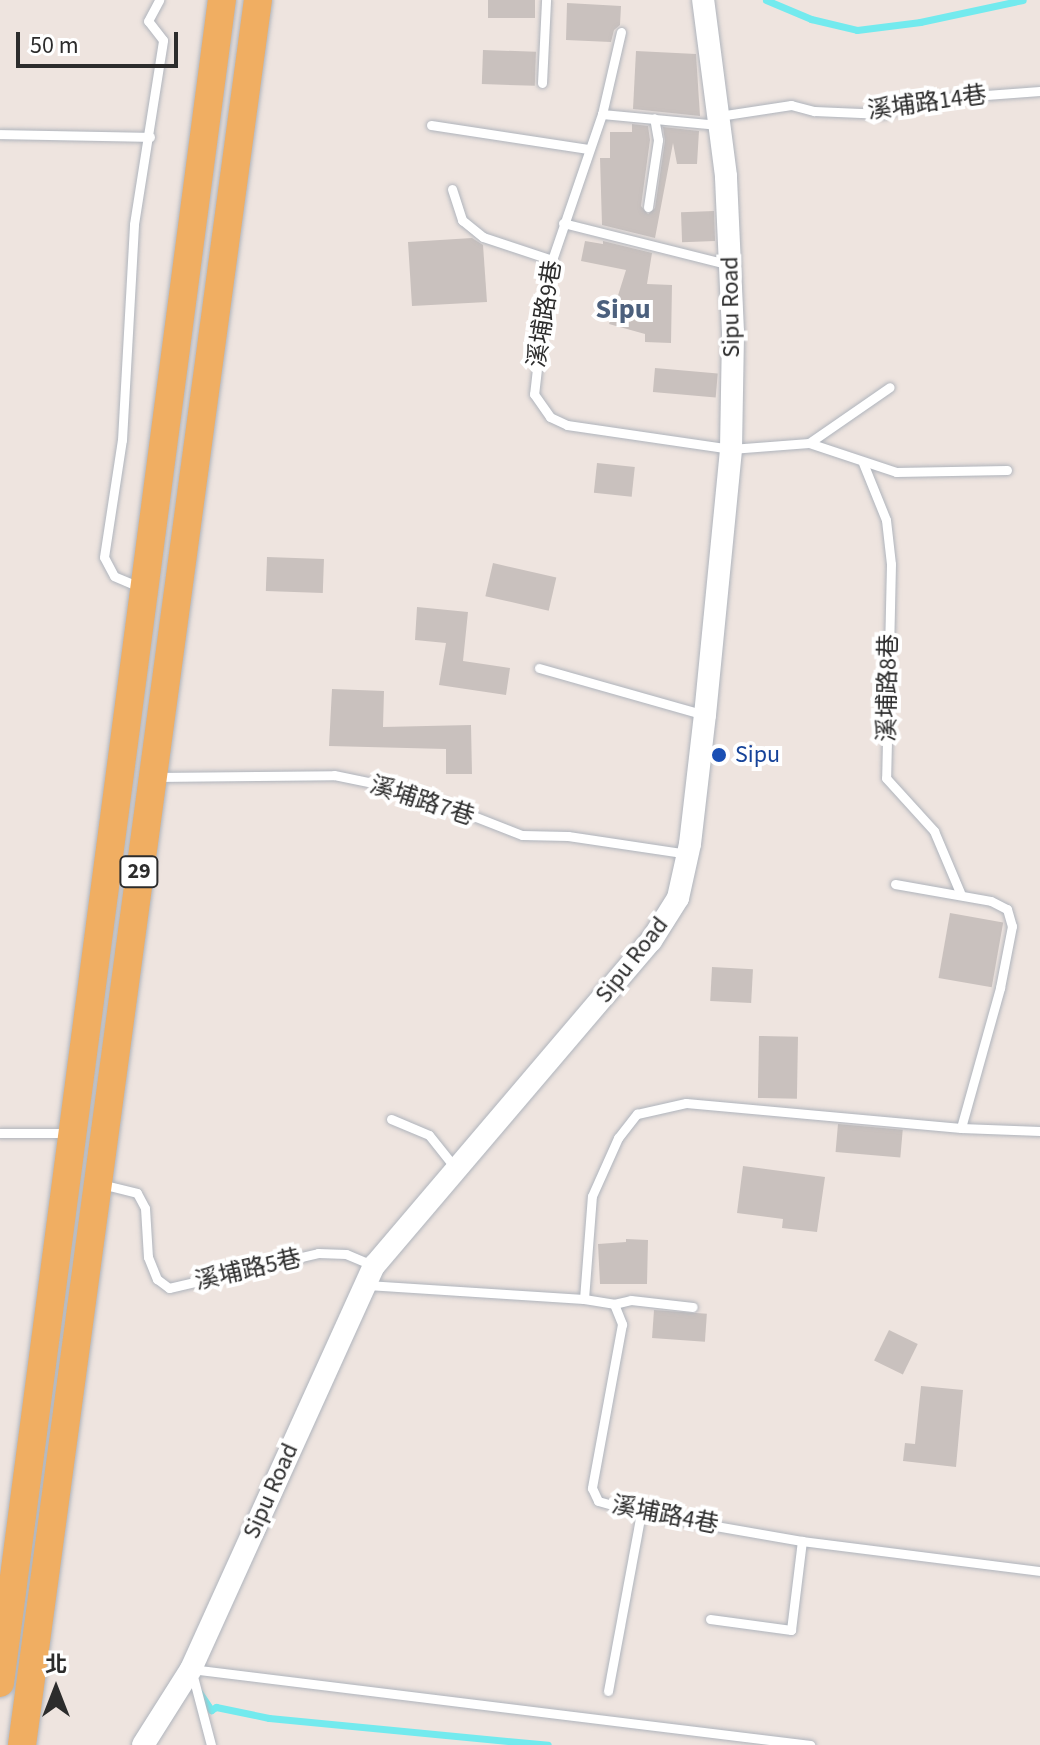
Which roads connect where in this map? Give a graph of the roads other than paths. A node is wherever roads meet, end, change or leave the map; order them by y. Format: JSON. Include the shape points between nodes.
{"nodes":[{"id":1,"x":159,"y":0,"type":"edge"},
{"id":2,"x":222,"y":0,"type":"edge"},
{"id":3,"x":258,"y":0,"type":"edge"},
{"id":4,"x":546,"y":0,"type":"edge"},
{"id":5,"x":698,"y":1,"type":"edge"},
{"id":6,"x":621,"y":32,"type":"dead end"},
{"id":7,"x":542,"y":83,"type":"dead end"},
{"id":8,"x":1040,"y":91,"type":"edge"},
{"id":9,"x":602,"y":114,"type":"junction"},
{"id":10,"x":654,"y":118,"type":"junction"},
{"id":11,"x":720,"y":121,"type":"junction"},
{"id":12,"x":431,"y":125,"type":"dead end"},
{"id":13,"x":0,"y":134,"type":"edge"},
{"id":14,"x":150,"y":137,"type":"junction"},
{"id":15,"x":588,"y":149,"type":"junction"},
{"id":16,"x":452,"y":189,"type":"dead end"},
{"id":17,"x":648,"y":207,"type":"dead end"},
{"id":18,"x":563,"y":223,"type":"junction"},
{"id":19,"x":552,"y":260,"type":"junction"},
{"id":20,"x":731,"y":265,"type":"junction"},
{"id":21,"x":890,"y":387,"type":"dead end"},
{"id":22,"x":809,"y":443,"type":"junction"},
{"id":23,"x":731,"y":449,"type":"junction"},
{"id":24,"x":863,"y":463,"type":"junction"},
{"id":25,"x":1007,"y":470,"type":"dead end"},
{"id":26,"x":144,"y":589,"type":"junction"},
{"id":27,"x":539,"y":668,"type":"dead end"},
{"id":28,"x":705,"y":715,"type":"junction"},
{"id":29,"x":152,"y":777,"type":"junction"},
{"id":30,"x":688,"y":854,"type":"junction"},
{"id":31,"x":895,"y":884,"type":"dead end"},
{"id":32,"x":961,"y":895,"type":"junction"},
{"id":33,"x":391,"y":1119,"type":"dead end"},
{"id":34,"x":961,"y":1128,"type":"junction"},
{"id":35,"x":1040,"y":1131,"type":"edge"},
{"id":36,"x":0,"y":1133,"type":"edge"},
{"id":37,"x":73,"y":1133,"type":"junction"},
{"id":38,"x":456,"y":1169,"type":"junction"},
{"id":39,"x":97,"y":1184,"type":"junction"},
{"id":40,"x":369,"y":1276,"type":"junction"},
{"id":41,"x":584,"y":1299,"type":"junction"},
{"id":42,"x":614,"y":1304,"type":"junction"},
{"id":43,"x":693,"y":1307,"type":"dead end"},
{"id":44,"x":641,"y":1513,"type":"junction"},
{"id":45,"x":802,"y":1541,"type":"junction"},
{"id":46,"x":1040,"y":1571,"type":"edge"},
{"id":47,"x":710,"y":1619,"type":"dead end"},
{"id":48,"x":191,"y":1669,"type":"junction"},
{"id":49,"x":0,"y":1683,"type":"edge"},
{"id":50,"x":608,"y":1691,"type":"dead end"},
{"id":51,"x":22,"y":1745,"type":"edge"},
{"id":52,"x":143,"y":1745,"type":"edge"},
{"id":53,"x":211,"y":1745,"type":"edge"},
{"id":54,"x":810,"y":1745,"type":"edge"}],
"edges":[{"from":1,"to":14,"type":"lane","via":[[148,21],[163,40]]},
{"from":2,"to":26,"type":"main road","number":"29"},
{"from":3,"to":29,"type":"main road","number":"29"},
{"from":4,"to":7,"type":"lane"},
{"from":5,"to":11,"type":"street","name":"Sipu Road"},
{"from":6,"to":9,"type":"lane","name":"溪埔路9巷"},
{"from":8,"to":11,"type":"lane","name":"溪埔路14巷","via":[[919,100],[884,114],[791,105]]},
{"from":9,"to":10,"type":"lane","name":"溪埔路14巷"},
{"from":9,"to":15,"type":"lane","name":"溪埔路9巷"},
{"from":10,"to":11,"type":"lane","name":"溪埔路14巷"},
{"from":10,"to":17,"type":"lane","via":[[658,140]]},
{"from":11,"to":20,"type":"street","name":"Sipu Road"},
{"from":12,"to":15,"type":"lane"},
{"from":13,"to":14,"type":"lane"},
{"from":14,"to":26,"type":"lane","via":[[134,224],[122,440],[104,557],[114,576]]},
{"from":15,"to":18,"type":"lane","name":"溪埔路9巷"},
{"from":16,"to":19,"type":"lane","via":[[462,220],[483,237]]},
{"from":18,"to":19,"type":"lane","name":"溪埔路9巷"},
{"from":18,"to":20,"type":"lane"},
{"from":19,"to":23,"type":"lane","name":"溪埔路9巷","via":[[534,394],[550,417],[567,425]]},
{"from":20,"to":23,"type":"street","name":"Sipu Road"},
{"from":21,"to":22,"type":"lane"},
{"from":22,"to":23,"type":"lane","name":"溪埔路9巷"},
{"from":22,"to":24,"type":"lane"},
{"from":23,"to":28,"type":"street","name":"Sipu Road"},
{"from":24,"to":25,"type":"lane","via":[[896,472]]},
{"from":24,"to":32,"type":"lane","name":"溪埔路8巷","via":[[886,520],[891,564],[886,778],[934,831]]},
{"from":26,"to":37,"type":"main road","number":"29"},
{"from":27,"to":28,"type":"lane"},
{"from":28,"to":30,"type":"street","name":"Sipu Road"},
{"from":29,"to":30,"type":"lane","name":"溪埔路7巷","via":[[334,775],[407,790],[522,835],[568,836]]},
{"from":29,"to":39,"type":"main road","number":"29"},
{"from":30,"to":38,"type":"street","name":"Sipu Road","via":[[678,898],[651,941]]},
{"from":31,"to":32,"type":"lane"},
{"from":32,"to":34,"type":"lane","via":[[1007,909],[1012,926]]},
{"from":33,"to":38,"type":"lane","via":[[429,1135]]},
{"from":34,"to":35,"type":"lane"},
{"from":34,"to":41,"type":"lane","via":[[686,1103],[637,1114],[618,1138],[592,1196]]},
{"from":36,"to":37,"type":"lane"},
{"from":37,"to":49,"type":"main road","number":"29"},
{"from":38,"to":40,"type":"street","name":"Sipu Road"},
{"from":39,"to":40,"type":"lane","name":"溪埔路5巷","via":[[137,1193],[145,1208],[148,1257],[157,1279],[169,1288],[318,1253],[346,1254]]},
{"from":39,"to":51,"type":"main road","number":"29"},
{"from":40,"to":41,"type":"lane"},
{"from":40,"to":48,"type":"street","name":"Sipu Road"},
{"from":41,"to":42,"type":"lane"},
{"from":42,"to":43,"type":"lane","via":[[631,1300]]},
{"from":42,"to":44,"type":"lane","name":"溪埔路4巷","via":[[622,1324],[592,1488],[598,1501]]},
{"from":44,"to":45,"type":"lane","name":"溪埔路4巷"},
{"from":44,"to":50,"type":"lane"},
{"from":45,"to":46,"type":"lane","name":"溪埔路4巷"},
{"from":45,"to":47,"type":"lane","via":[[791,1630]]},
{"from":48,"to":52,"type":"street","name":"Sipu Road"},
{"from":48,"to":53,"type":"lane"},
{"from":48,"to":54,"type":"lane"}]}
